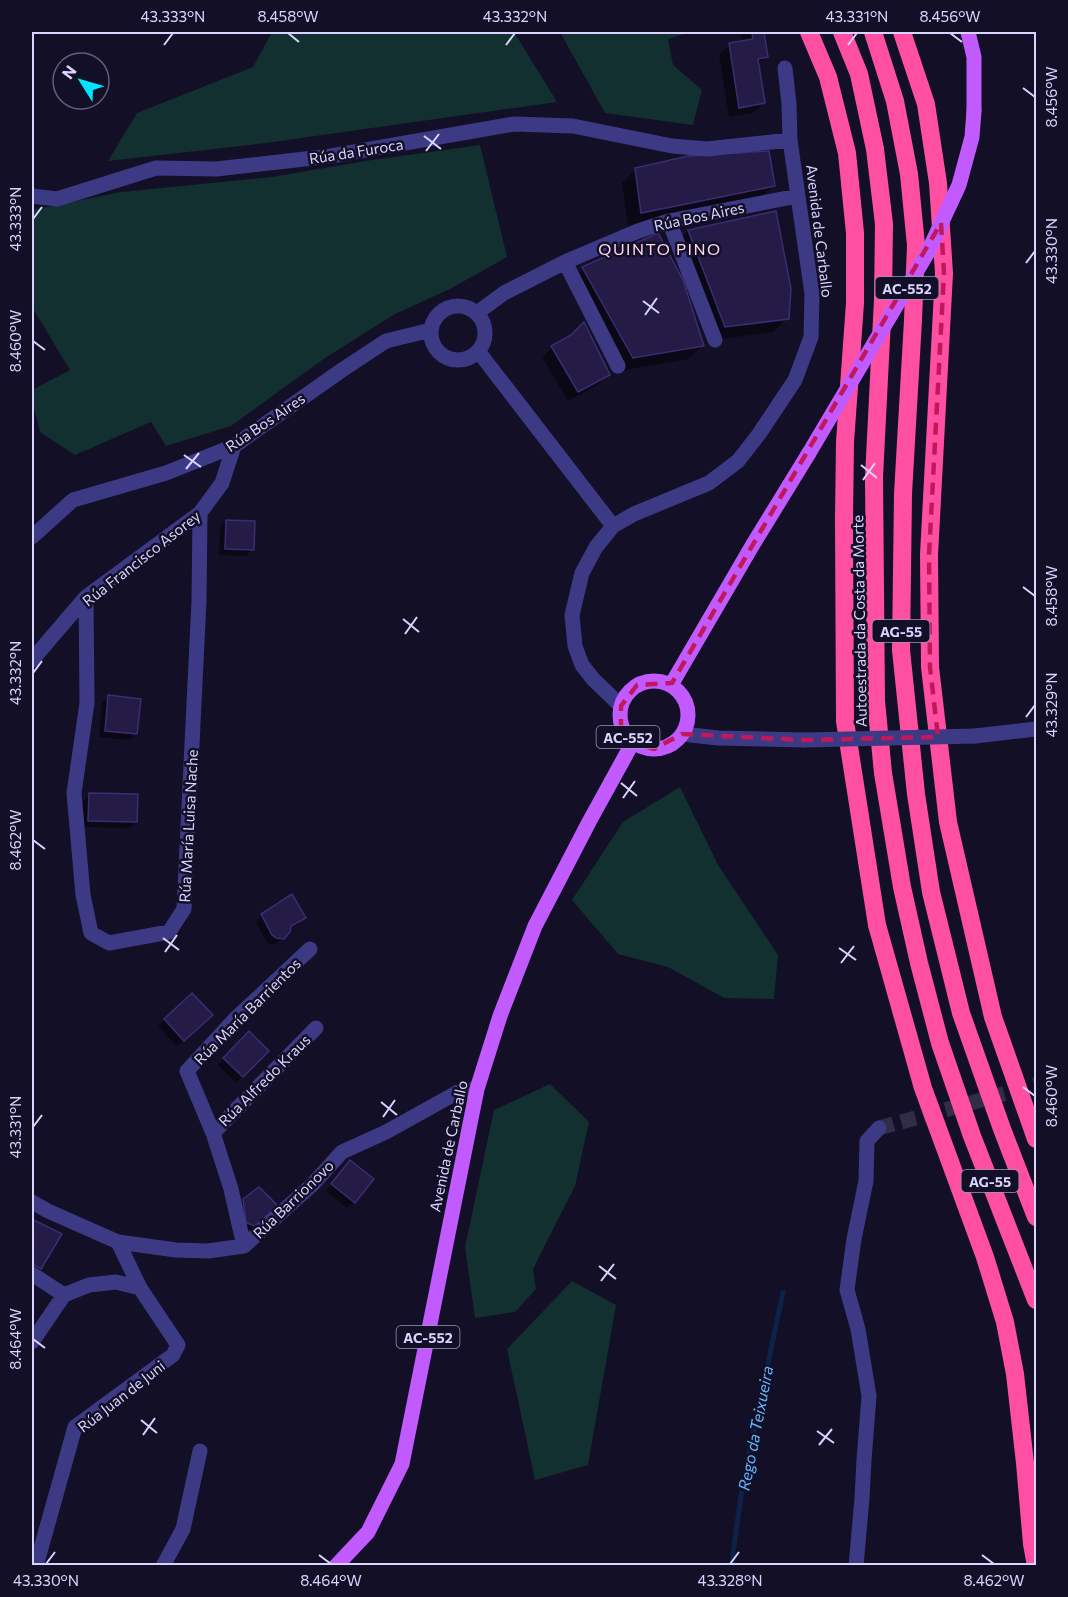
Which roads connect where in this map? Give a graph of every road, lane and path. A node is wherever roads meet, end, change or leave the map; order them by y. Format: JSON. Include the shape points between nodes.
{"nodes":[{"id":1,"x":809,"y":32,"type":"edge"},
{"id":2,"x":842,"y":32,"type":"edge"},
{"id":3,"x":873,"y":32,"type":"edge"},
{"id":4,"x":902,"y":32,"type":"edge"},
{"id":5,"x":968,"y":32,"type":"edge"},
{"id":6,"x":785,"y":68,"type":"dead end"},
{"id":7,"x":790,"y":140,"type":"junction"},
{"id":8,"x":32,"y":196,"type":"edge"},
{"id":9,"x":798,"y":196,"type":"junction"},
{"id":10,"x":669,"y":221,"type":"junction"},
{"id":11,"x":565,"y":262,"type":"junction"},
{"id":12,"x":477,"y":313,"type":"junction"},
{"id":13,"x":431,"y":330,"type":"junction"},
{"id":14,"x":715,"y":340,"type":"dead end"},
{"id":15,"x":478,"y":351,"type":"junction"},
{"id":16,"x":618,"y":366,"type":"dead end"},
{"id":17,"x":234,"y":446,"type":"junction"},
{"id":18,"x":200,"y":513,"type":"junction"},
{"id":19,"x":613,"y":526,"type":"junction"},
{"id":20,"x":32,"y":537,"type":"edge"},
{"id":21,"x":86,"y":597,"type":"junction"},
{"id":22,"x":32,"y":660,"type":"edge"},
{"id":23,"x":671,"y":685,"type":"junction"},
{"id":24,"x":621,"y":706,"type":"junction"},
{"id":25,"x":1036,"y":729,"type":"edge"},
{"id":26,"x":682,"y":734,"type":"junction"},
{"id":27,"x":633,"y":742,"type":"junction"},
{"id":28,"x":310,"y":949,"type":"dead end"},
{"id":29,"x":316,"y":1028,"type":"dead end"},
{"id":30,"x":477,"y":1089,"type":"junction"},
{"id":31,"x":879,"y":1128,"type":"dead end"},
{"id":32,"x":213,"y":1133,"type":"junction"},
{"id":33,"x":1036,"y":1139,"type":"edge"},
{"id":34,"x":32,"y":1202,"type":"edge"},
{"id":35,"x":1036,"y":1217,"type":"edge"},
{"id":36,"x":117,"y":1242,"type":"junction"},
{"id":37,"x":244,"y":1246,"type":"junction"},
{"id":38,"x":32,"y":1274,"type":"edge"},
{"id":39,"x":140,"y":1288,"type":"junction"},
{"id":40,"x":64,"y":1295,"type":"junction"},
{"id":41,"x":1036,"y":1300,"type":"edge"},
{"id":42,"x":32,"y":1342,"type":"edge"},
{"id":43,"x":200,"y":1450,"type":"dead end"},
{"id":44,"x":36,"y":1566,"type":"edge"},
{"id":45,"x":163,"y":1566,"type":"edge"},
{"id":46,"x":336,"y":1566,"type":"edge"},
{"id":47,"x":856,"y":1566,"type":"edge"},
{"id":48,"x":1036,"y":1566,"type":"edge"}],
"edges":[{"from":1,"to":48,"type":"highway","via":[[828,77],[846,153],[855,233],[855,303],[845,442],[845,721],[877,925],[922,1088],[1005,1322],[1015,1374]]},
{"from":2,"to":41,"type":"highway","name":"Autoestrada da Costa da Morte","number":"AG-55","via":[[859,74],[873,139],[884,224],[874,477],[876,700],[883,773],[902,887],[940,1043]]},
{"from":3,"to":35,"type":"highway","number":"AG-55","via":[[895,101],[909,174],[916,245],[903,494],[901,650],[915,794],[931,892],[961,1013]]},
{"from":4,"to":33,"type":"highway","via":[[926,104],[938,183],[945,273],[929,566],[930,667],[948,822],[993,1017]]},
{"from":5,"to":23,"type":"main road","number":"AC-552","bridge":true,"via":[[974,57],[974,111],[972,137],[959,185],[927,254]]},
{"from":6,"to":7,"type":"street","name":"Avenida de Carballo"},
{"from":7,"to":8,"type":"street","name":"Rúa da Furoca","via":[[707,149],[573,126],[514,124],[331,156],[216,169],[156,168],[57,199]]},
{"from":7,"to":9,"type":"street","name":"Avenida de Carballo"},
{"from":9,"to":10,"type":"street","name":"Rúa Bos Aires"},
{"from":9,"to":19,"type":"street","name":"Avenida de Carballo","via":[[812,294],[811,337],[795,380],[738,461],[709,483]]},
{"from":10,"to":11,"type":"street","name":"Rúa Bos Aires"},
{"from":10,"to":14,"type":"street"},
{"from":11,"to":12,"type":"street","name":"Rúa Bos Aires","via":[[504,292]]},
{"from":11,"to":16,"type":"street"},
{"from":12,"to":13,"type":"street","via":[[463,306],[447,308]]},
{"from":12,"to":15,"type":"street","via":[[485,333]]},
{"from":13,"to":15,"type":"street","via":[[436,348],[448,358],[463,359]]},
{"from":13,"to":17,"type":"street","name":"Rúa Bos Aires","via":[[386,341]]},
{"from":15,"to":19,"type":"street"},
{"from":17,"to":18,"type":"street","name":"Rúa Francisco Asorey","via":[[222,483]]},
{"from":17,"to":20,"type":"street","name":"Rúa Bos Aires","via":[[166,472],[73,500]]},
{"from":18,"to":21,"type":"street","name":"Rúa Francisco Asorey"},
{"from":18,"to":21,"type":"street","name":"Rúa María Luisa Nache","via":[[184,909],[169,932],[109,943],[90,933],[74,793],[87,703]]},
{"from":19,"to":24,"type":"street","name":"Avenida de Carballo","via":[[582,573],[572,615],[575,646],[582,665]]},
{"from":21,"to":22,"type":"street","name":"Rúa Francisco Asorey"},
{"from":23,"to":24,"type":"main road","number":"AC-552","via":[[654,681],[637,685]]},
{"from":23,"to":26,"type":"main road","via":[[686,702],[687,724]]},
{"from":24,"to":27,"type":"main road","number":"AC-552","via":[[621,726]]},
{"from":25,"to":26,"type":"street","bridge":true,"via":[[975,736],[805,740]]},
{"from":26,"to":27,"type":"main road","number":"AC-552","via":[[675,742],[654,749]]},
{"from":27,"to":30,"type":"main road","name":"Avenida de Carballo","number":"AC-552","via":[[535,926]]},
{"from":28,"to":32,"type":"street","name":"Rúa María Barrientos","via":[[235,1019],[187,1071]]},
{"from":29,"to":32,"type":"street","name":"Rúa Alfredo Kraus"},
{"from":30,"to":37,"type":"street","name":"Rúa Barrionovo","via":[[458,1092],[342,1152],[313,1184]]},
{"from":30,"to":46,"type":"main road","name":"Avenida de Carballo","number":"AC-552","via":[[402,1464],[368,1532]]},
{"from":31,"to":47,"type":"street","via":[[867,1141],[866,1181],[847,1290],[869,1396]]},
{"from":32,"to":37,"type":"street","name":"Rúa María Barrientos"},
{"from":34,"to":36,"type":"street","name":"Rúa Barrionovo"},
{"from":36,"to":37,"type":"street","name":"Rúa Barrionovo","via":[[176,1251]]},
{"from":36,"to":39,"type":"street","name":"Rúa Juan de Juni"},
{"from":38,"to":40,"type":"street"},
{"from":39,"to":40,"type":"street","via":[[116,1282],[89,1285]]},
{"from":39,"to":44,"type":"street","name":"Rúa Juan de Juni","via":[[178,1345],[173,1355],[75,1427]]},
{"from":40,"to":42,"type":"street"},
{"from":43,"to":45,"type":"street","via":[[183,1529]]}]}
